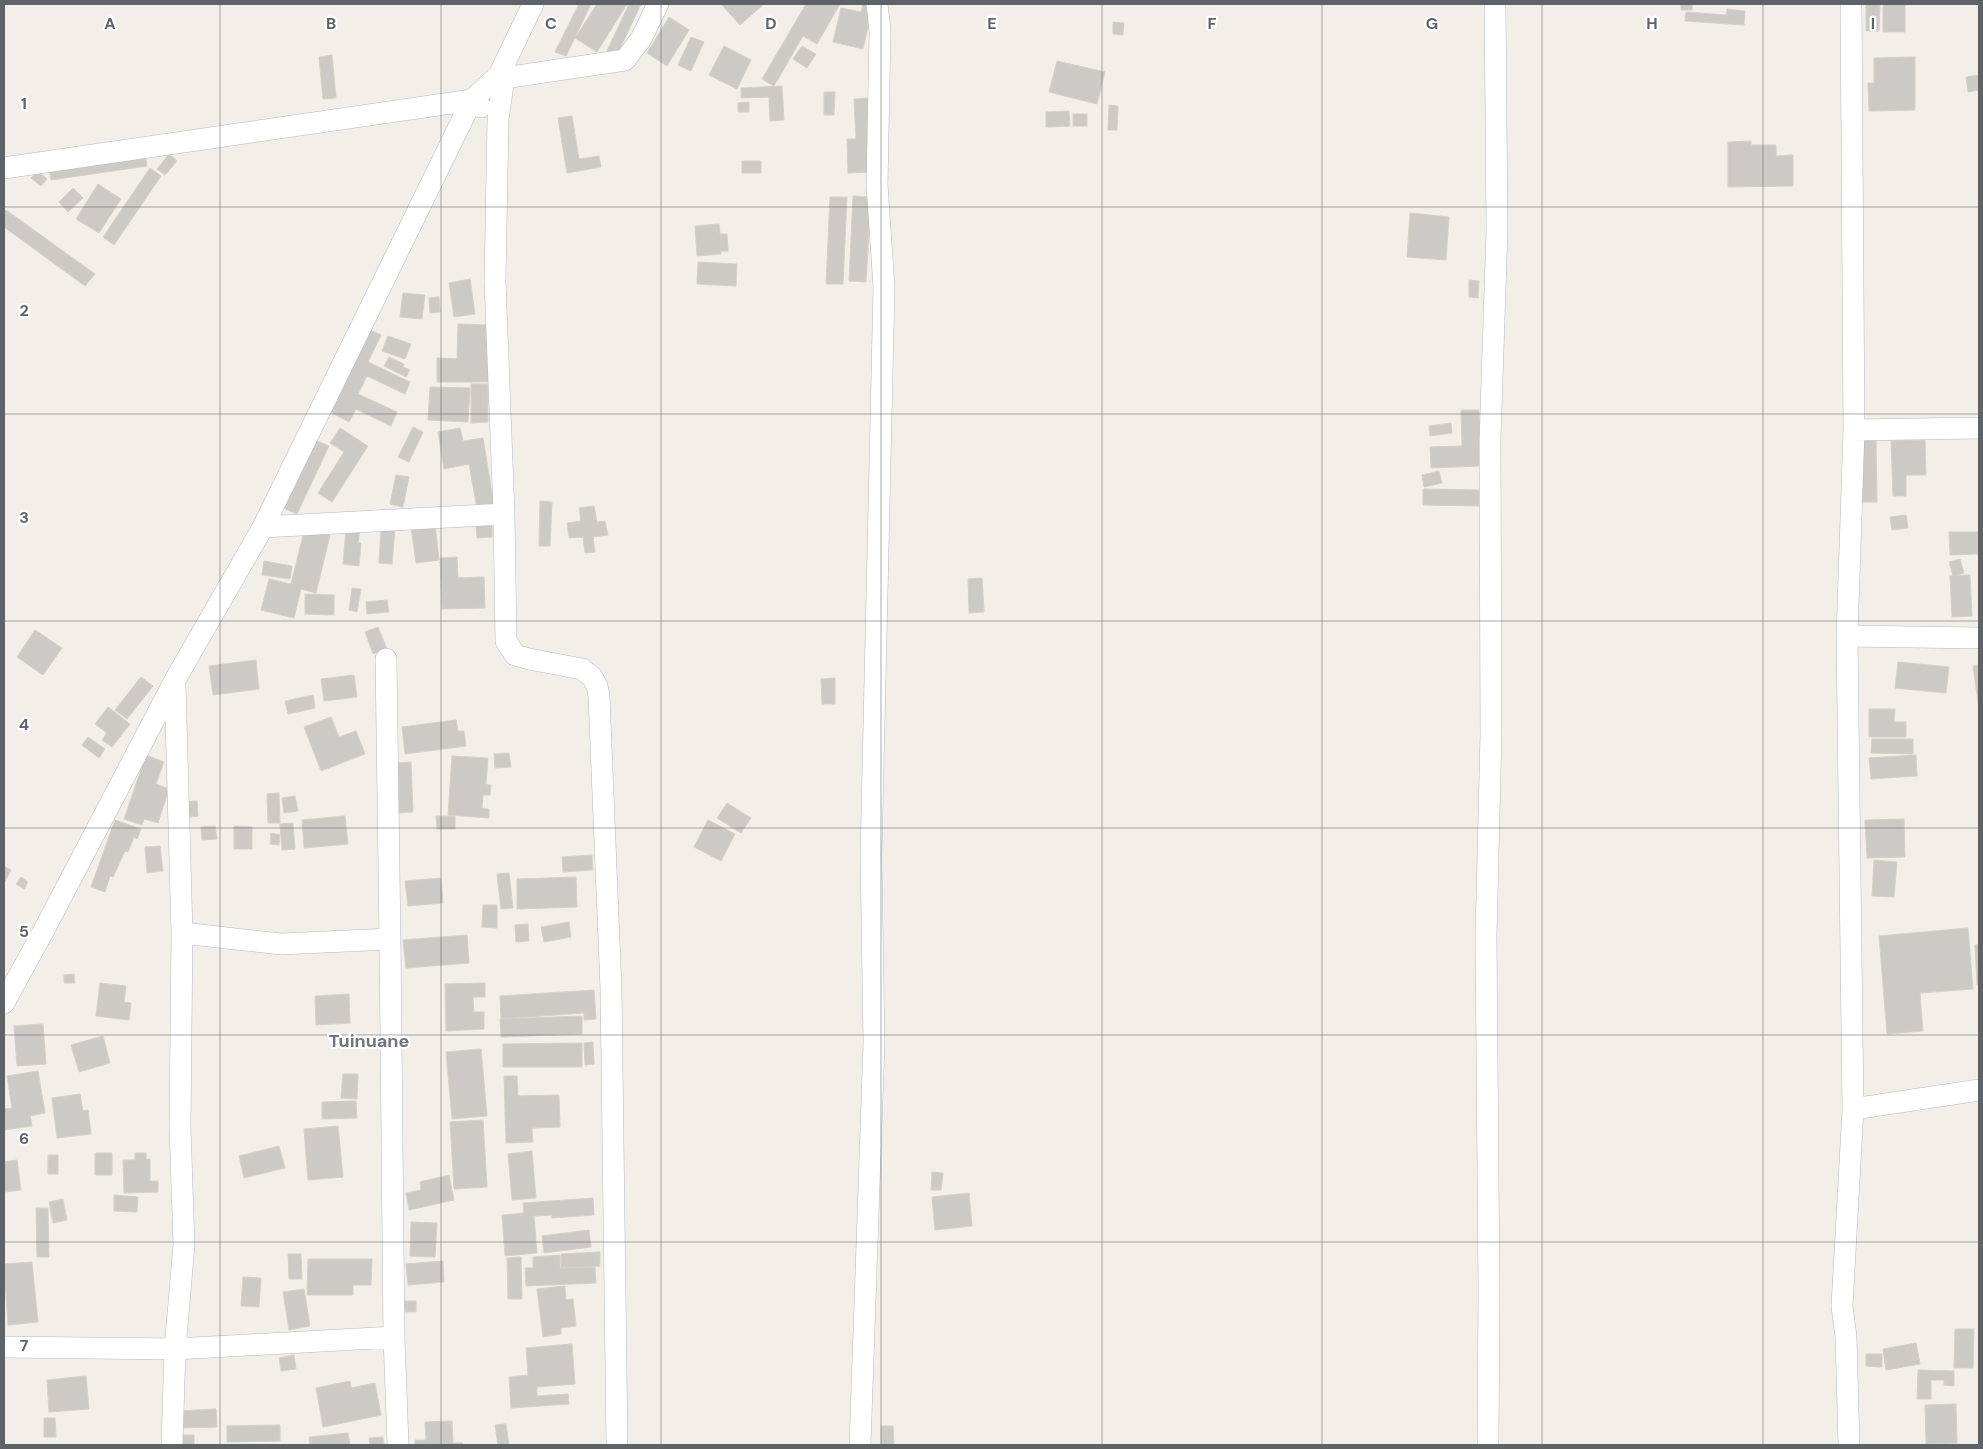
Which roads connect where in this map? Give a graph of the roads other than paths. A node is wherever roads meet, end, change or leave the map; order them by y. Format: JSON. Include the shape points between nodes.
{"nodes":[{"id":1,"x":533,"y":4,"type":"edge"},
{"id":2,"x":658,"y":4,"type":"edge"},
{"id":3,"x":877,"y":4,"type":"edge"},
{"id":4,"x":1494,"y":4,"type":"edge"},
{"id":5,"x":1851,"y":4,"type":"edge"},
{"id":6,"x":502,"y":77,"type":"junction"},
{"id":7,"x":472,"y":100,"type":"junction"},
{"id":8,"x":498,"y":119,"type":"junction"},
{"id":9,"x":4,"y":168,"type":"edge"},
{"id":10,"x":1979,"y":428,"type":"edge"},
{"id":11,"x":1854,"y":430,"type":"junction"},
{"id":12,"x":504,"y":514,"type":"junction"},
{"id":13,"x":263,"y":527,"type":"junction"},
{"id":14,"x":1847,"y":636,"type":"junction"},
{"id":15,"x":1979,"y":638,"type":"edge"},
{"id":16,"x":386,"y":659,"type":"dead end"},
{"id":17,"x":175,"y":680,"type":"junction"},
{"id":18,"x":182,"y":932,"type":"junction"},
{"id":19,"x":390,"y":939,"type":"junction"},
{"id":20,"x":4,"y":1003,"type":"edge"},
{"id":21,"x":1979,"y":1090,"type":"edge"},
{"id":22,"x":1852,"y":1109,"type":"junction"},
{"id":23,"x":394,"y":1337,"type":"junction"},
{"id":24,"x":4,"y":1347,"type":"edge"},
{"id":25,"x":175,"y":1349,"type":"junction"},
{"id":26,"x":172,"y":1445,"type":"edge"},
{"id":27,"x":398,"y":1445,"type":"edge"},
{"id":28,"x":617,"y":1445,"type":"edge"},
{"id":29,"x":860,"y":1445,"type":"edge"},
{"id":30,"x":1488,"y":1445,"type":"edge"},
{"id":31,"x":1849,"y":1445,"type":"edge"}],
"edges":[{"from":1,"to":6,"type":"street"},
{"from":2,"to":6,"type":"street","via":[[641,39],[625,60]]},
{"from":3,"to":29,"type":"street","via":[[880,31],[877,185],[884,287],[871,856],[874,1043]]},
{"from":4,"to":30,"type":"street","via":[[1497,229],[1490,441],[1491,734],[1486,936]]},
{"from":5,"to":11,"type":"street"},
{"from":6,"to":7,"type":"street"},
{"from":6,"to":8,"type":"street"},
{"from":7,"to":8,"type":"street"},
{"from":7,"to":9,"type":"street"},
{"from":7,"to":13,"type":"street"},
{"from":8,"to":12,"type":"street","via":[[495,281]]},
{"from":10,"to":11,"type":"street"},
{"from":11,"to":14,"type":"street"},
{"from":12,"to":13,"type":"street"},
{"from":12,"to":28,"type":"street","via":[[506,641],[515,655],[582,669],[592,676],[599,696],[611,989]]},
{"from":13,"to":17,"type":"street"},
{"from":14,"to":15,"type":"street"},
{"from":14,"to":22,"type":"street"},
{"from":16,"to":19,"type":"street"},
{"from":17,"to":18,"type":"street"},
{"from":17,"to":20,"type":"street"},
{"from":18,"to":19,"type":"street","via":[[281,944]]},
{"from":18,"to":25,"type":"street","via":[[180,1127],[184,1245]]},
{"from":19,"to":23,"type":"street"},
{"from":21,"to":22,"type":"street"},
{"from":22,"to":31,"type":"street","via":[[1842,1306]]},
{"from":23,"to":25,"type":"street"},
{"from":23,"to":27,"type":"street"},
{"from":24,"to":25,"type":"street"},
{"from":25,"to":26,"type":"street"}]}
